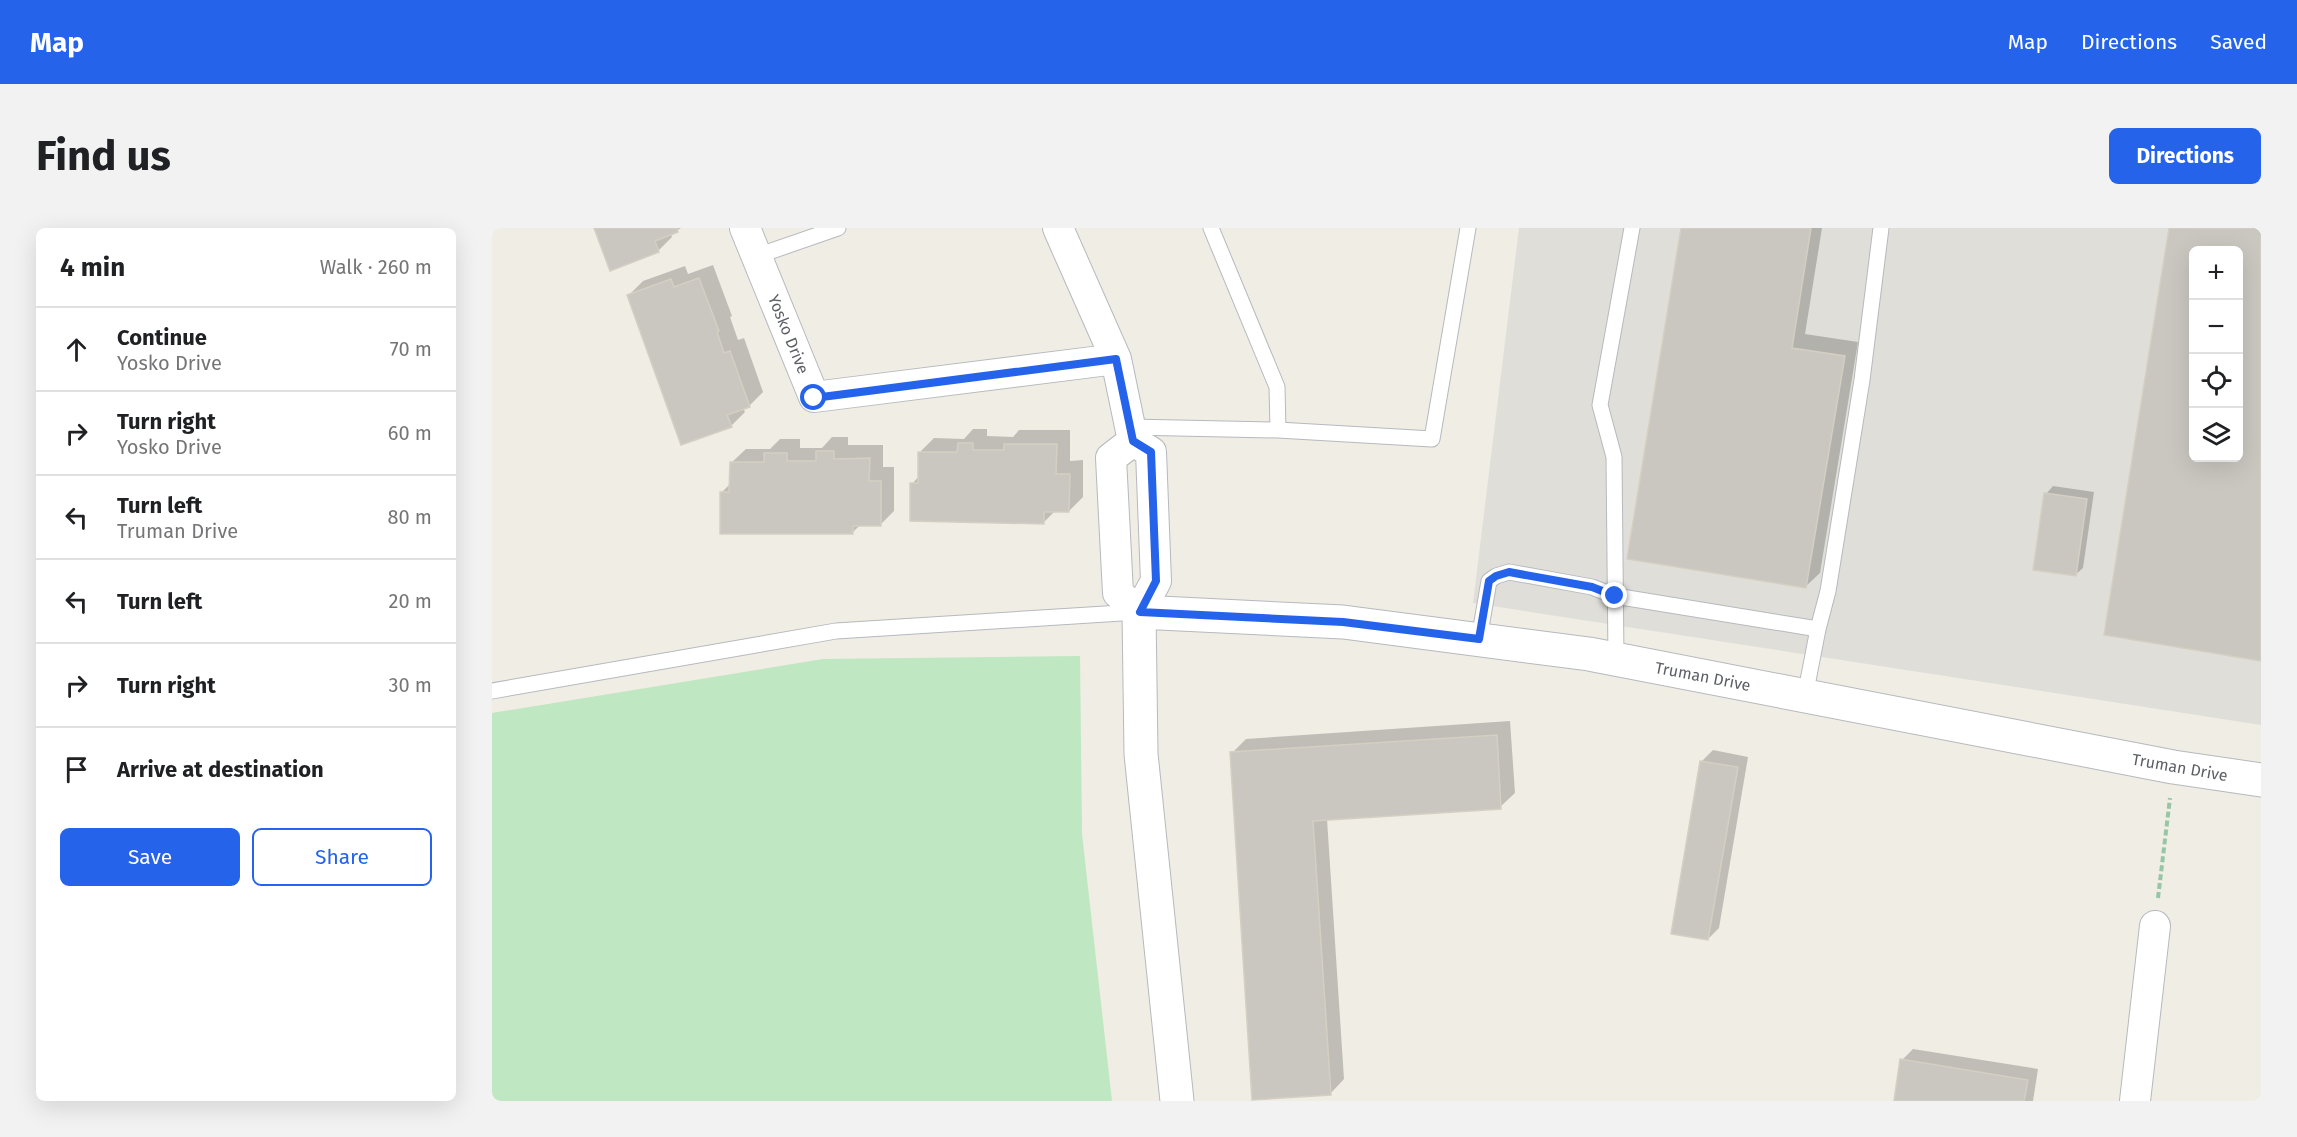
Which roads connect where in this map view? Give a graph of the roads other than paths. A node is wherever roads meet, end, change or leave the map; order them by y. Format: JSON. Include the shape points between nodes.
{"nodes":[{"id":1,"x":745,"y":228,"type":"edge"},
{"id":2,"x":838,"y":228,"type":"edge"},
{"id":3,"x":1058,"y":228,"type":"edge"},
{"id":4,"x":1211,"y":228,"type":"edge"},
{"id":5,"x":1468,"y":228,"type":"edge"},
{"id":6,"x":1632,"y":228,"type":"edge"},
{"id":7,"x":1881,"y":228,"type":"edge"},
{"id":8,"x":757,"y":256,"type":"junction"},
{"id":9,"x":1116,"y":359,"type":"junction"},
{"id":10,"x":1278,"y":430,"type":"junction"},
{"id":11,"x":1131,"y":434,"type":"junction"},
{"id":12,"x":1615,"y":596,"type":"junction"},
{"id":13,"x":1140,"y":612,"type":"junction"},
{"id":14,"x":1818,"y":629,"type":"junction"},
{"id":15,"x":1479,"y":639,"type":"junction"},
{"id":16,"x":1616,"y":659,"type":"junction"},
{"id":17,"x":492,"y":691,"type":"edge"},
{"id":18,"x":1805,"y":696,"type":"junction"},
{"id":19,"x":2261,"y":780,"type":"edge"},
{"id":20,"x":2155,"y":926,"type":"road end"},
{"id":21,"x":1177,"y":1101,"type":"edge"},
{"id":22,"x":2135,"y":1101,"type":"edge"}],
"edges":[{"from":1,"to":8,"type":"street","name":"Yosko Drive"},
{"from":2,"to":8,"type":"lane"},
{"from":3,"to":9,"type":"street"},
{"from":4,"to":10,"type":"lane","via":[[1277,387]]},
{"from":5,"to":10,"type":"lane","via":[[1432,439]]},
{"from":6,"to":12,"type":"lane","via":[[1600,405],[1614,457]]},
{"from":7,"to":14,"type":"lane","via":[[1862,380],[1828,591]]},
{"from":8,"to":9,"type":"street","name":"Yosko Drive","via":[[814,398]]},
{"from":9,"to":11,"type":"street"},
{"from":10,"to":11,"type":"lane"},
{"from":11,"to":13,"type":"street","via":[[1151,452],[1153,473],[1156,581]]},
{"from":11,"to":13,"type":"street","via":[[1111,458],[1118,592]]},
{"from":12,"to":14,"type":"lane"},
{"from":12,"to":15,"type":"lane","via":[[1592,587],[1509,572],[1496,576],[1489,581]]},
{"from":12,"to":16,"type":"lane"},
{"from":13,"to":15,"type":"street","name":"Truman Drive","via":[[1343,622]]},
{"from":13,"to":17,"type":"lane","via":[[836,631]]},
{"from":13,"to":21,"type":"street","via":[[1141,754]]},
{"from":14,"to":18,"type":"lane"},
{"from":15,"to":16,"type":"street","name":"Truman Drive"},
{"from":16,"to":18,"type":"street","name":"Truman Drive"},
{"from":18,"to":19,"type":"street","name":"Truman Drive","via":[[2173,767]]},
{"from":20,"to":22,"type":"street"}]}
